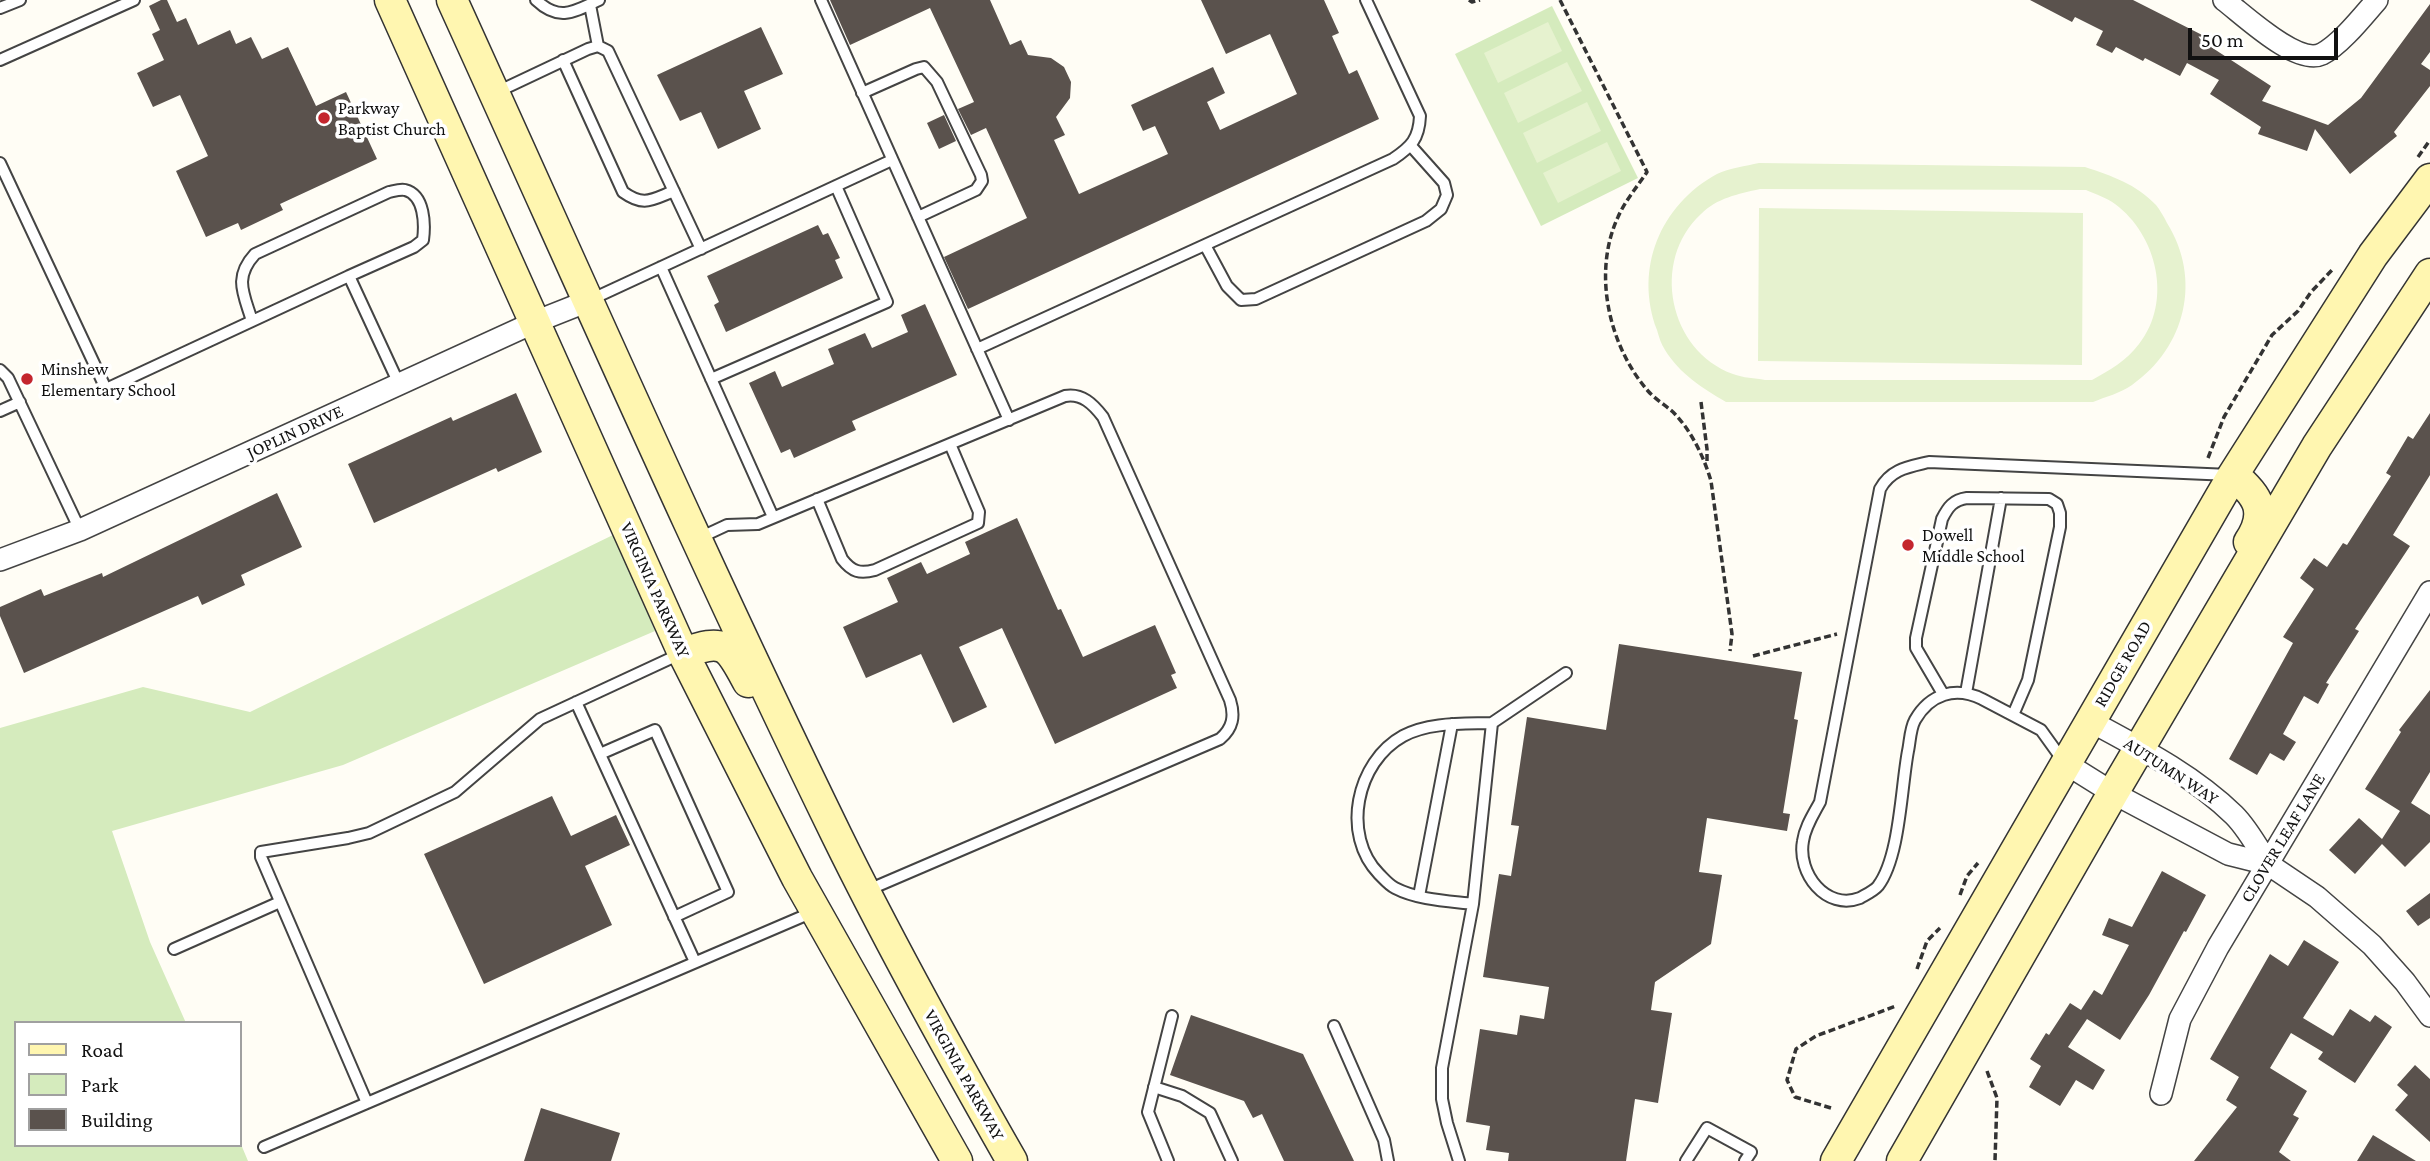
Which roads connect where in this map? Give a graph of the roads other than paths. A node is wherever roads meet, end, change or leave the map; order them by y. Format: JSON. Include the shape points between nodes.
{"nodes":[{"id":1,"x":20,"y":0,"type":"edge"},
{"id":2,"x":134,"y":0,"type":"edge"},
{"id":3,"x":390,"y":0,"type":"edge"},
{"id":4,"x":452,"y":0,"type":"edge"},
{"id":5,"x":536,"y":0,"type":"edge"},
{"id":6,"x":821,"y":0,"type":"edge"},
{"id":7,"x":1366,"y":0,"type":"edge"},
{"id":8,"x":2224,"y":0,"type":"edge"},
{"id":9,"x":2377,"y":0,"type":"edge"},
{"id":10,"x":594,"y":2,"type":"edge"},
{"id":11,"x":0,"y":8,"type":"edge"},
{"id":12,"x":598,"y":46,"type":"junction"},
{"id":13,"x":0,"y":60,"type":"edge"},
{"id":14,"x":563,"y":60,"type":"junction"},
{"id":15,"x":495,"y":93,"type":"junction"},
{"id":16,"x":862,"y":93,"type":"junction"},
{"id":17,"x":1411,"y":146,"type":"junction"},
{"id":18,"x":892,"y":160,"type":"junction"},
{"id":19,"x":0,"y":163,"type":"edge"},
{"id":20,"x":2430,"y":179,"type":"edge"},
{"id":21,"x":836,"y":186,"type":"junction"},
{"id":22,"x":674,"y":191,"type":"junction"},
{"id":23,"x":918,"y":217,"type":"junction"},
{"id":24,"x":1205,"y":245,"type":"junction"},
{"id":25,"x":701,"y":249,"type":"junction"},
{"id":26,"x":661,"y":267,"type":"junction"},
{"id":27,"x":2430,"y":274,"type":"edge"},
{"id":28,"x":349,"y":276,"type":"junction"},
{"id":29,"x":588,"y":301,"type":"junction"},
{"id":30,"x":252,"y":321,"type":"junction"},
{"id":31,"x":535,"y":322,"type":"junction"},
{"id":32,"x":977,"y":349,"type":"junction"},
{"id":33,"x":0,"y":370,"type":"edge"},
{"id":34,"x":711,"y":379,"type":"junction"},
{"id":35,"x":399,"y":384,"type":"junction"},
{"id":36,"x":20,"y":402,"type":"junction"},
{"id":37,"x":0,"y":411,"type":"edge"},
{"id":38,"x":1009,"y":420,"type":"junction"},
{"id":39,"x":950,"y":444,"type":"junction"},
{"id":40,"x":2233,"y":475,"type":"junction"},
{"id":41,"x":2001,"y":498,"type":"junction"},
{"id":42,"x":817,"y":499,"type":"junction"},
{"id":43,"x":773,"y":517,"type":"junction"},
{"id":44,"x":80,"y":530,"type":"junction"},
{"id":45,"x":697,"y":539,"type":"junction"},
{"id":46,"x":0,"y":560,"type":"edge"},
{"id":47,"x":2430,"y":593,"type":"edge"},
{"id":48,"x":2210,"y":631,"type":"junction"},
{"id":49,"x":683,"y":653,"type":"junction"},
{"id":50,"x":1566,"y":673,"type":"dead end"},
{"id":51,"x":1966,"y":693,"type":"junction"},
{"id":52,"x":1943,"y":694,"type":"junction"},
{"id":53,"x":576,"y":702,"type":"junction"},
{"id":54,"x":2013,"y":715,"type":"junction"},
{"id":55,"x":2090,"y":721,"type":"junction"},
{"id":56,"x":1492,"y":723,"type":"junction"},
{"id":57,"x":1452,"y":724,"type":"junction"},
{"id":58,"x":2141,"y":749,"type":"junction"},
{"id":59,"x":600,"y":754,"type":"junction"},
{"id":60,"x":803,"y":762,"type":"junction"},
{"id":61,"x":2064,"y":763,"type":"junction"},
{"id":62,"x":2113,"y":793,"type":"junction"},
{"id":63,"x":2269,"y":864,"type":"junction"},
{"id":64,"x":866,"y":891,"type":"junction"},
{"id":65,"x":1419,"y":896,"type":"junction"},
{"id":66,"x":280,"y":902,"type":"junction"},
{"id":67,"x":1473,"y":904,"type":"junction"},
{"id":68,"x":815,"y":911,"type":"junction"},
{"id":69,"x":674,"y":917,"type":"junction"},
{"id":70,"x":173,"y":949,"type":"dead end"},
{"id":71,"x":695,"y":962,"type":"junction"},
{"id":72,"x":1172,"y":1016,"type":"dead end"},
{"id":73,"x":2430,"y":1016,"type":"edge"},
{"id":74,"x":1334,"y":1026,"type":"dead end"},
{"id":75,"x":1154,"y":1087,"type":"junction"},
{"id":76,"x":2161,"y":1094,"type":"dead end"},
{"id":77,"x":366,"y":1103,"type":"junction"},
{"id":78,"x":264,"y":1147,"type":"dead end"},
{"id":79,"x":951,"y":1152,"type":"edge"},
{"id":80,"x":976,"y":1161,"type":"edge"},
{"id":81,"x":1012,"y":1161,"type":"edge"},
{"id":82,"x":1168,"y":1161,"type":"edge"},
{"id":83,"x":1231,"y":1161,"type":"edge"},
{"id":84,"x":1388,"y":1161,"type":"edge"},
{"id":85,"x":1459,"y":1161,"type":"edge"},
{"id":86,"x":1686,"y":1161,"type":"edge"},
{"id":87,"x":1745,"y":1161,"type":"edge"},
{"id":88,"x":1836,"y":1161,"type":"edge"},
{"id":89,"x":1902,"y":1161,"type":"edge"}],
"edges":[{"from":1,"to":11,"type":"lane"},
{"from":2,"to":13,"type":"lane"},
{"from":3,"to":31,"type":"main road","name":"VIRGINIA PARKWAY"},
{"from":4,"to":15,"type":"main road","name":"VIRGINIA PARKWAY"},
{"from":5,"to":10,"type":"lane","via":[[552,12],[571,13]]},
{"from":6,"to":16,"type":"lane"},
{"from":7,"to":17,"type":"lane","via":[[1420,116],[1418,137]]},
{"from":8,"to":9,"type":"street","via":[[2282,45],[2313,57],[2331,48]]},
{"from":10,"to":12,"type":"lane"},
{"from":12,"to":14,"type":"lane"},
{"from":12,"to":22,"type":"lane","via":[[608,51]]},
{"from":14,"to":15,"type":"lane"},
{"from":14,"to":22,"type":"lane","via":[[623,192],[646,202]]},
{"from":15,"to":29,"type":"main road","name":"VIRGINIA PARKWAY"},
{"from":16,"to":18,"type":"lane"},
{"from":16,"to":23,"type":"lane","via":[[924,67],[936,82],[981,175],[976,190]]},
{"from":17,"to":24,"type":"lane","via":[[1393,159]]},
{"from":17,"to":24,"type":"lane","via":[[1444,183],[1447,195],[1441,209],[1426,221],[1256,299],[1241,299],[1227,286]]},
{"from":18,"to":21,"type":"lane"},
{"from":18,"to":23,"type":"lane"},
{"from":19,"to":30,"type":"lane","via":[[106,389]]},
{"from":20,"to":40,"type":"main road","name":"RIDGE ROAD","via":[[2373,255]]},
{"from":21,"to":25,"type":"lane"},
{"from":21,"to":34,"type":"lane","via":[[887,302]]},
{"from":22,"to":25,"type":"lane"},
{"from":23,"to":32,"type":"lane"},
{"from":24,"to":32,"type":"lane"},
{"from":25,"to":26,"type":"lane"},
{"from":26,"to":29,"type":"lane"},
{"from":26,"to":34,"type":"lane"},
{"from":27,"to":48,"type":"main road","via":[[2317,446]]},
{"from":28,"to":30,"type":"lane"},
{"from":28,"to":30,"type":"lane","via":[[423,240],[426,224],[412,194],[388,192],[255,254],[241,276]]},
{"from":28,"to":35,"type":"lane"},
{"from":29,"to":31,"type":"street","name":"JOPLIN DRIVE"},
{"from":29,"to":45,"type":"main road","name":"VIRGINIA PARKWAY"},
{"from":31,"to":35,"type":"street","name":"JOPLIN DRIVE"},
{"from":31,"to":49,"type":"main road","name":"VIRGINIA PARKWAY"},
{"from":32,"to":38,"type":"lane"},
{"from":33,"to":36,"type":"lane"},
{"from":34,"to":43,"type":"lane"},
{"from":35,"to":44,"type":"street","name":"JOPLIN DRIVE"},
{"from":36,"to":37,"type":"lane"},
{"from":36,"to":44,"type":"lane"},
{"from":38,"to":39,"type":"lane"},
{"from":38,"to":64,"type":"lane","via":[[1071,395],[1094,405],[1103,417],[1230,701],[1231,726],[1220,739]]},
{"from":39,"to":42,"type":"lane"},
{"from":39,"to":42,"type":"lane","via":[[979,512],[978,523],[875,570],[859,573],[848,568]]},
{"from":40,"to":48,"type":"main road","via":[[2256,498],[2260,516],[2254,536],[2225,582]]},
{"from":40,"to":52,"type":"lane","via":[[1929,462],[1898,469],[1885,480],[1820,802],[1802,843],[1803,860],[1813,883],[1825,895],[1857,899],[1876,889],[1891,856],[1913,722],[1929,701]]},
{"from":40,"to":55,"type":"main road","name":"RIDGE ROAD"},
{"from":41,"to":51,"type":"lane"},
{"from":41,"to":52,"type":"lane","via":[[1958,499],[1942,519],[1916,648]]},
{"from":41,"to":54,"type":"lane","via":[[2049,499],[2060,513],[2040,632]]},
{"from":42,"to":43,"type":"lane"},
{"from":43,"to":45,"type":"lane","via":[[758,524],[727,525]]},
{"from":44,"to":46,"type":"street","name":"JOPLIN DRIVE"},
{"from":45,"to":60,"type":"main road","name":"VIRGINIA PARKWAY"},
{"from":47,"to":63,"type":"street","name":"CLOVER LEAF LANE"},
{"from":48,"to":58,"type":"main road"},
{"from":49,"to":53,"type":"lane"},
{"from":49,"to":60,"type":"main road","via":[[719,645],[732,654],[779,743]]},
{"from":49,"to":68,"type":"main road","name":"VIRGINIA PARKWAY"},
{"from":50,"to":56,"type":"lane"},
{"from":51,"to":52,"type":"lane"},
{"from":51,"to":54,"type":"lane"},
{"from":53,"to":59,"type":"lane"},
{"from":53,"to":66,"type":"lane","via":[[540,719],[455,792],[348,838],[261,852]]},
{"from":54,"to":61,"type":"lane","via":[[2041,730]]},
{"from":55,"to":58,"type":"street","name":"AUTUMN WAY"},
{"from":55,"to":61,"type":"main road","name":"RIDGE ROAD"},
{"from":56,"to":57,"type":"lane"},
{"from":56,"to":67,"type":"lane"},
{"from":57,"to":65,"type":"lane"},
{"from":57,"to":65,"type":"lane","via":[[1411,732],[1379,755],[1366,777],[1358,811],[1359,835],[1368,861],[1393,887]]},
{"from":58,"to":62,"type":"main road"},
{"from":58,"to":63,"type":"street","name":"AUTUMN WAY","via":[[2236,816]]},
{"from":59,"to":69,"type":"lane"},
{"from":59,"to":69,"type":"lane","via":[[655,730],[728,892]]},
{"from":60,"to":64,"type":"main road","name":"VIRGINIA PARKWAY"},
{"from":61,"to":62,"type":"street","name":"AUTUMN WAY"},
{"from":61,"to":88,"type":"main road","name":"RIDGE ROAD"},
{"from":62,"to":63,"type":"street","name":"AUTUMN WAY","via":[[2228,854]]},
{"from":62,"to":89,"type":"main road"},
{"from":63,"to":73,"type":"street","name":"AUTUMN WAY","via":[[2317,897],[2372,945]]},
{"from":63,"to":76,"type":"street","name":"CLOVER LEAF LANE","via":[[2180,1019]]},
{"from":64,"to":81,"type":"main road","name":"VIRGINIA PARKWAY"},
{"from":65,"to":67,"type":"lane"},
{"from":66,"to":70,"type":"lane"},
{"from":66,"to":77,"type":"lane"},
{"from":67,"to":85,"type":"lane","via":[[1442,1068],[1444,1111]]},
{"from":68,"to":71,"type":"lane"},
{"from":68,"to":79,"type":"main road","name":"VIRGINIA PARKWAY"},
{"from":69,"to":71,"type":"lane"},
{"from":71,"to":77,"type":"lane"},
{"from":72,"to":75,"type":"lane"},
{"from":74,"to":84,"type":"lane","via":[[1384,1140]]},
{"from":75,"to":82,"type":"lane","via":[[1148,1112]]},
{"from":75,"to":83,"type":"lane","via":[[1182,1096],[1210,1113]]},
{"from":77,"to":78,"type":"lane"},
{"from":79,"to":80,"type":"main road","via":[[971,1153]]},
{"from":86,"to":87,"type":"lane","via":[[1707,1128],[1751,1152]]}]}
